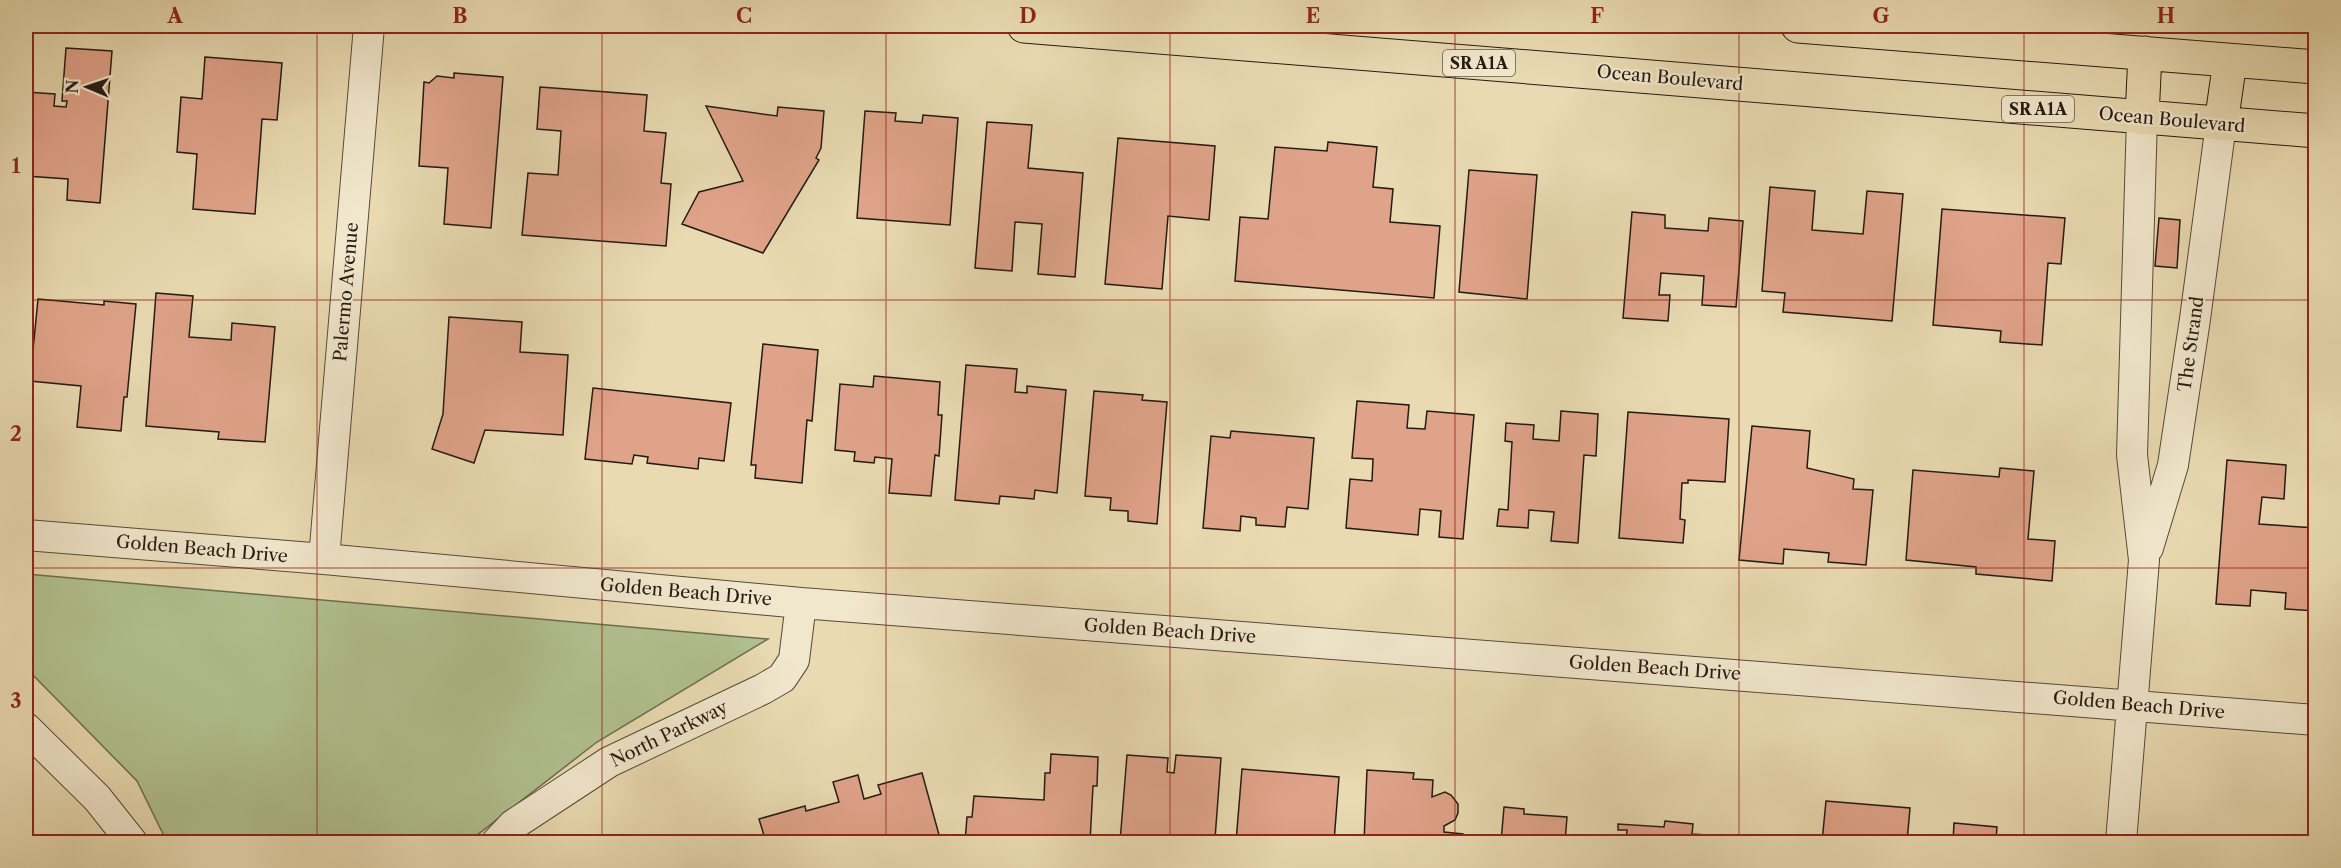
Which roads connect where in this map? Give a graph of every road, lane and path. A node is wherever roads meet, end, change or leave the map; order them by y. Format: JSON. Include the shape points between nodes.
{"nodes":[{"id":1,"x":369,"y":26,"type":"edge"},
{"id":2,"x":1024,"y":26,"type":"edge"},
{"id":3,"x":1798,"y":26,"type":"edge"},
{"id":4,"x":2145,"y":53,"type":"junction"},
{"id":5,"x":2230,"y":61,"type":"junction"},
{"id":6,"x":2316,"y":67,"type":"edge"},
{"id":7,"x":2142,"y":118,"type":"junction"},
{"id":8,"x":2221,"y":124,"type":"junction"},
{"id":9,"x":2316,"y":131,"type":"edge"},
{"id":10,"x":26,"y":535,"type":"edge"},
{"id":11,"x":324,"y":559,"type":"junction"},
{"id":12,"x":2144,"y":560,"type":"junction"},
{"id":13,"x":801,"y":603,"type":"junction"},
{"id":14,"x":2133,"y":705,"type":"junction"},
{"id":15,"x":2316,"y":720,"type":"edge"},
{"id":16,"x":26,"y":728,"type":"edge"},
{"id":17,"x":132,"y":843,"type":"edge"},
{"id":18,"x":497,"y":843,"type":"edge"},
{"id":19,"x":2121,"y":843,"type":"edge"}],
"edges":[{"from":1,"to":11,"type":"street","name":"Palermo Avenue"},
{"from":2,"to":7,"type":"main road","name":"Ocean Boulevard","number":"SR A1A"},
{"from":3,"to":4,"type":"main road"},
{"from":4,"to":5,"type":"main road"},
{"from":4,"to":7,"type":"main road"},
{"from":5,"to":6,"type":"main road"},
{"from":5,"to":8,"type":"main road"},
{"from":7,"to":8,"type":"main road","name":"Ocean Boulevard","number":"SR A1A"},
{"from":7,"to":12,"type":"street","name":"The Strand","via":[[2132,455]]},
{"from":8,"to":9,"type":"main road","name":"Ocean Boulevard","number":"SR A1A"},
{"from":8,"to":12,"type":"street","name":"The Strand","via":[[2173,465]]},
{"from":10,"to":11,"type":"street","name":"Golden Beach Drive"},
{"from":11,"to":13,"type":"street","name":"Golden Beach Drive"},
{"from":12,"to":14,"type":"street","name":"The Strand"},
{"from":13,"to":14,"type":"street","name":"Golden Beach Drive"},
{"from":13,"to":18,"type":"street","name":"North Parkway","via":[[794,660],[782,678],[609,762],[513,825]]},
{"from":14,"to":15,"type":"street","name":"Golden Beach Drive"},
{"from":14,"to":19,"type":"street","name":"The Strand"},
{"from":16,"to":17,"type":"street","via":[[97,798]]}]}
